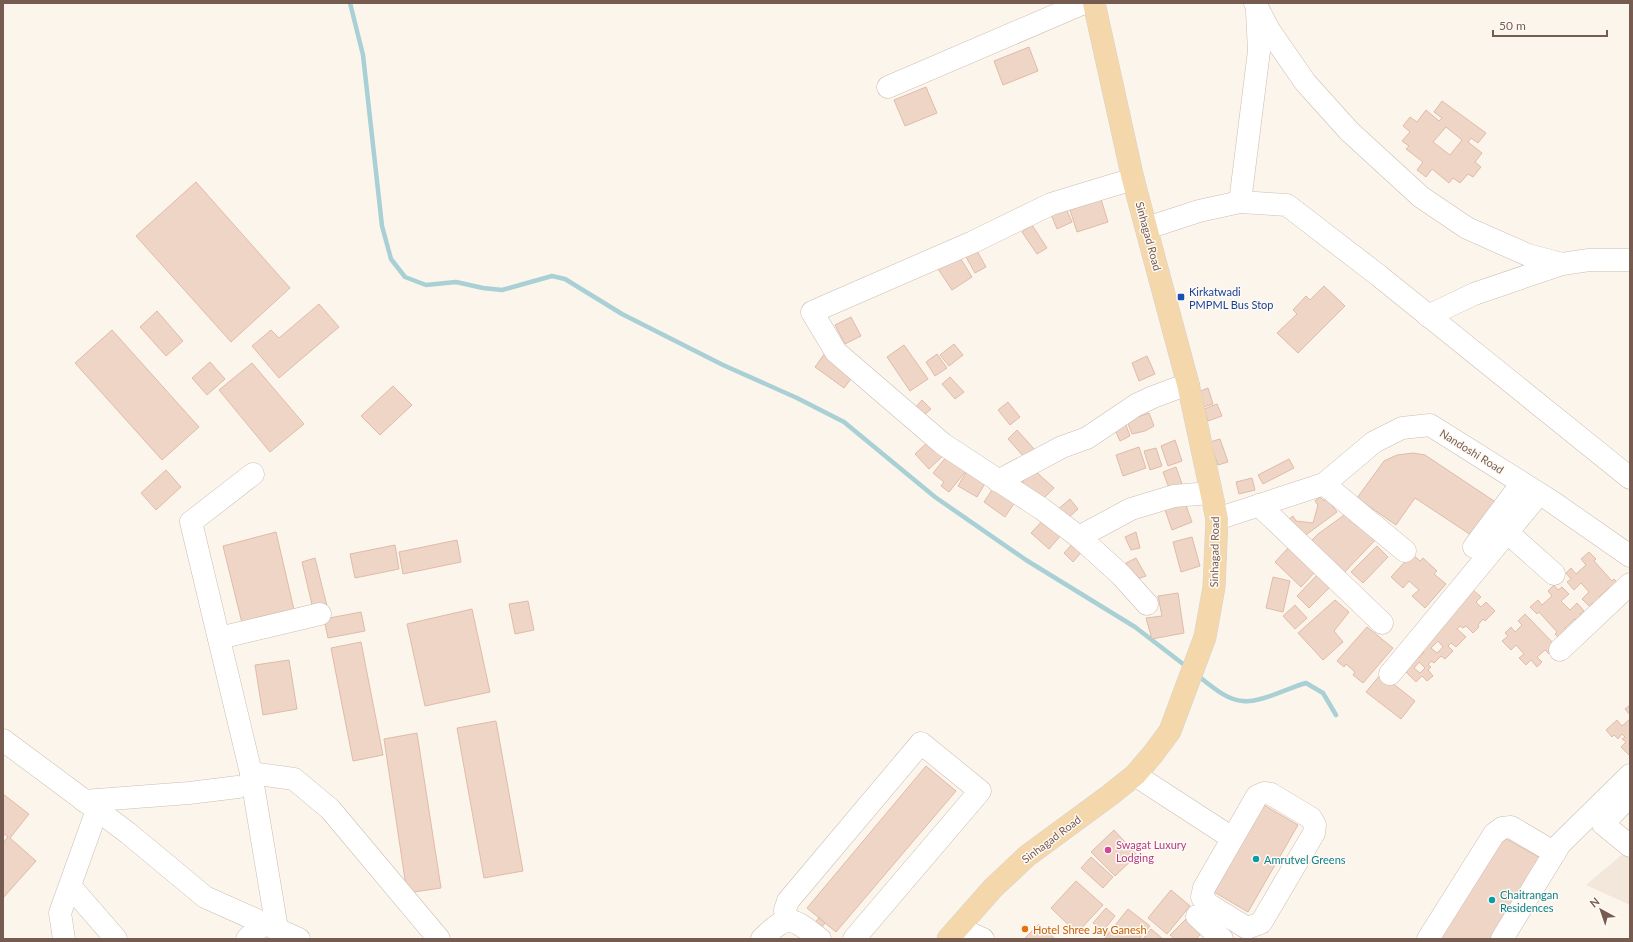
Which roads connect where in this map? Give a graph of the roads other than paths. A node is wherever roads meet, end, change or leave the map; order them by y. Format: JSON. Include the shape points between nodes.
{"nodes":[{"id":1,"x":1084,"y":3,"type":"edge"},
{"id":2,"x":1094,"y":3,"type":"edge"},
{"id":3,"x":1256,"y":5,"type":"edge"},
{"id":4,"x":1282,"y":49,"type":"junction"},
{"id":5,"x":1259,"y":52,"type":"junction"},
{"id":6,"x":888,"y":86,"type":"dead end"},
{"id":7,"x":1133,"y":178,"type":"junction"},
{"id":8,"x":1240,"y":202,"type":"junction"},
{"id":9,"x":1147,"y":228,"type":"junction"},
{"id":10,"x":1630,"y":260,"type":"edge"},
{"id":11,"x":1562,"y":264,"type":"junction"},
{"id":12,"x":1428,"y":316,"type":"junction"},
{"id":13,"x":1188,"y":384,"type":"junction"},
{"id":14,"x":254,"y":474,"type":"dead end"},
{"id":15,"x":1630,"y":478,"type":"edge"},
{"id":16,"x":998,"y":481,"type":"junction"},
{"id":17,"x":1324,"y":484,"type":"junction"},
{"id":18,"x":1531,"y":488,"type":"junction"},
{"id":19,"x":1210,"y":493,"type":"junction"},
{"id":20,"x":1259,"y":505,"type":"junction"},
{"id":21,"x":1217,"y":519,"type":"junction"},
{"id":22,"x":1507,"y":532,"type":"junction"},
{"id":23,"x":1077,"y":535,"type":"junction"},
{"id":24,"x":1474,"y":547,"type":"dead end"},
{"id":25,"x":1405,"y":552,"type":"dead end"},
{"id":26,"x":1630,"y":556,"type":"edge"},
{"id":27,"x":1554,"y":574,"type":"dead end"},
{"id":28,"x":1630,"y":584,"type":"edge"},
{"id":29,"x":1147,"y":604,"type":"dead end"},
{"id":30,"x":320,"y":614,"type":"dead end"},
{"id":31,"x":1382,"y":623,"type":"dead end"},
{"id":32,"x":219,"y":638,"type":"junction"},
{"id":33,"x":1560,"y":650,"type":"dead end"},
{"id":34,"x":1390,"y":674,"type":"dead end"},
{"id":35,"x":4,"y":743,"type":"edge"},
{"id":36,"x":1134,"y":775,"type":"junction"},
{"id":37,"x":1630,"y":775,"type":"edge"},
{"id":38,"x":244,"y":780,"type":"junction"},
{"id":39,"x":1630,"y":795,"type":"edge"},
{"id":40,"x":91,"y":805,"type":"junction"},
{"id":41,"x":1232,"y":838,"type":"junction"},
{"id":42,"x":1630,"y":846,"type":"edge"},
{"id":43,"x":1558,"y":849,"type":"junction"},
{"id":44,"x":70,"y":886,"type":"junction"},
{"id":45,"x":1197,"y":916,"type":"dead end"},
{"id":46,"x":786,"y":920,"type":"junction"},
{"id":47,"x":270,"y":926,"type":"junction"},
{"id":48,"x":953,"y":934,"type":"edge"},
{"id":49,"x":64,"y":939,"type":"edge"},
{"id":50,"x":116,"y":939,"type":"edge"},
{"id":51,"x":246,"y":939,"type":"edge"},
{"id":52,"x":299,"y":939,"type":"edge"},
{"id":53,"x":439,"y":939,"type":"edge"},
{"id":54,"x":762,"y":939,"type":"edge"},
{"id":55,"x":820,"y":939,"type":"edge"},
{"id":56,"x":854,"y":939,"type":"edge"},
{"id":57,"x":982,"y":939,"type":"edge"},
{"id":58,"x":1222,"y":939,"type":"edge"},
{"id":59,"x":1428,"y":939,"type":"edge"},
{"id":60,"x":1502,"y":939,"type":"edge"}],
"edges":[{"from":1,"to":6,"type":"street"},
{"from":2,"to":7,"type":"main road","name":"Sinhagad Road"},
{"from":3,"to":4,"type":"street"},
{"from":3,"to":5,"type":"street"},
{"from":4,"to":5,"type":"street"},
{"from":4,"to":11,"type":"street","via":[[1306,82],[1349,131],[1421,197],[1467,228],[1528,255]]},
{"from":5,"to":8,"type":"street"},
{"from":7,"to":9,"type":"main road","name":"Sinhagad Road"},
{"from":7,"to":16,"type":"street","via":[[1051,204],[973,242],[812,312],[836,352],[943,444]]},
{"from":8,"to":9,"type":"street","via":[[1199,211]]},
{"from":8,"to":12,"type":"street","via":[[1287,205]]},
{"from":9,"to":13,"type":"main road","name":"Sinhagad Road"},
{"from":10,"to":11,"type":"street","via":[[1589,260]]},
{"from":11,"to":12,"type":"street","via":[[1474,294]]},
{"from":12,"to":15,"type":"street"},
{"from":13,"to":16,"type":"street","via":[[1153,396],[1087,438],[1062,447]]},
{"from":13,"to":19,"type":"main road","name":"Sinhagad Road"},
{"from":14,"to":32,"type":"street","via":[[191,522]]},
{"from":16,"to":23,"type":"street"},
{"from":17,"to":18,"type":"street","name":"Nandoshi Road","via":[[1374,442],[1402,428],[1430,425]]},
{"from":17,"to":20,"type":"street","name":"Nandoshi Road"},
{"from":17,"to":25,"type":"street"},
{"from":18,"to":22,"type":"street"},
{"from":18,"to":24,"type":"street"},
{"from":18,"to":26,"type":"street","name":"Nandoshi Road"},
{"from":19,"to":21,"type":"main road","name":"Sinhagad Road"},
{"from":19,"to":23,"type":"street","via":[[1174,496],[1131,509],[1079,537]]},
{"from":20,"to":21,"type":"street","name":"Nandoshi Road"},
{"from":20,"to":31,"type":"street"},
{"from":21,"to":36,"type":"main road","name":"Sinhagad Road","via":[[1214,587],[1204,637],[1170,731]]},
{"from":22,"to":27,"type":"street"},
{"from":22,"to":34,"type":"street"},
{"from":23,"to":29,"type":"street","via":[[1121,575]]},
{"from":28,"to":33,"type":"street"},
{"from":30,"to":32,"type":"street"},
{"from":32,"to":38,"type":"street"},
{"from":35,"to":40,"type":"street"},
{"from":36,"to":41,"type":"street"},
{"from":36,"to":48,"type":"main road","name":"Sinhagad Road","via":[[1027,856],[993,888]]},
{"from":37,"to":43,"type":"street"},
{"from":38,"to":40,"type":"street","via":[[189,793]]},
{"from":38,"to":47,"type":"street"},
{"from":38,"to":53,"type":"street","via":[[294,779],[325,805]]},
{"from":39,"to":42,"type":"street","via":[[1603,824]]},
{"from":40,"to":44,"type":"street"},
{"from":40,"to":47,"type":"street","via":[[205,897]]},
{"from":41,"to":41,"type":"street","via":[[1257,796],[1264,793],[1271,794],[1311,818],[1315,825],[1314,833],[1261,923],[1247,928],[1208,904],[1202,896]]},
{"from":43,"to":59,"type":"street","via":[[1511,827],[1502,828],[1494,834]]},
{"from":43,"to":60,"type":"street"},
{"from":44,"to":49,"type":"street","via":[[60,913]]},
{"from":44,"to":50,"type":"street"},
{"from":45,"to":58,"type":"street"},
{"from":46,"to":54,"type":"street"},
{"from":46,"to":55,"type":"street","via":[[801,924]]},
{"from":46,"to":56,"type":"street","via":[[785,910],[788,902],[921,743],[980,791]]},
{"from":47,"to":51,"type":"street"},
{"from":47,"to":52,"type":"street"},
{"from":48,"to":57,"type":"street"}]}
